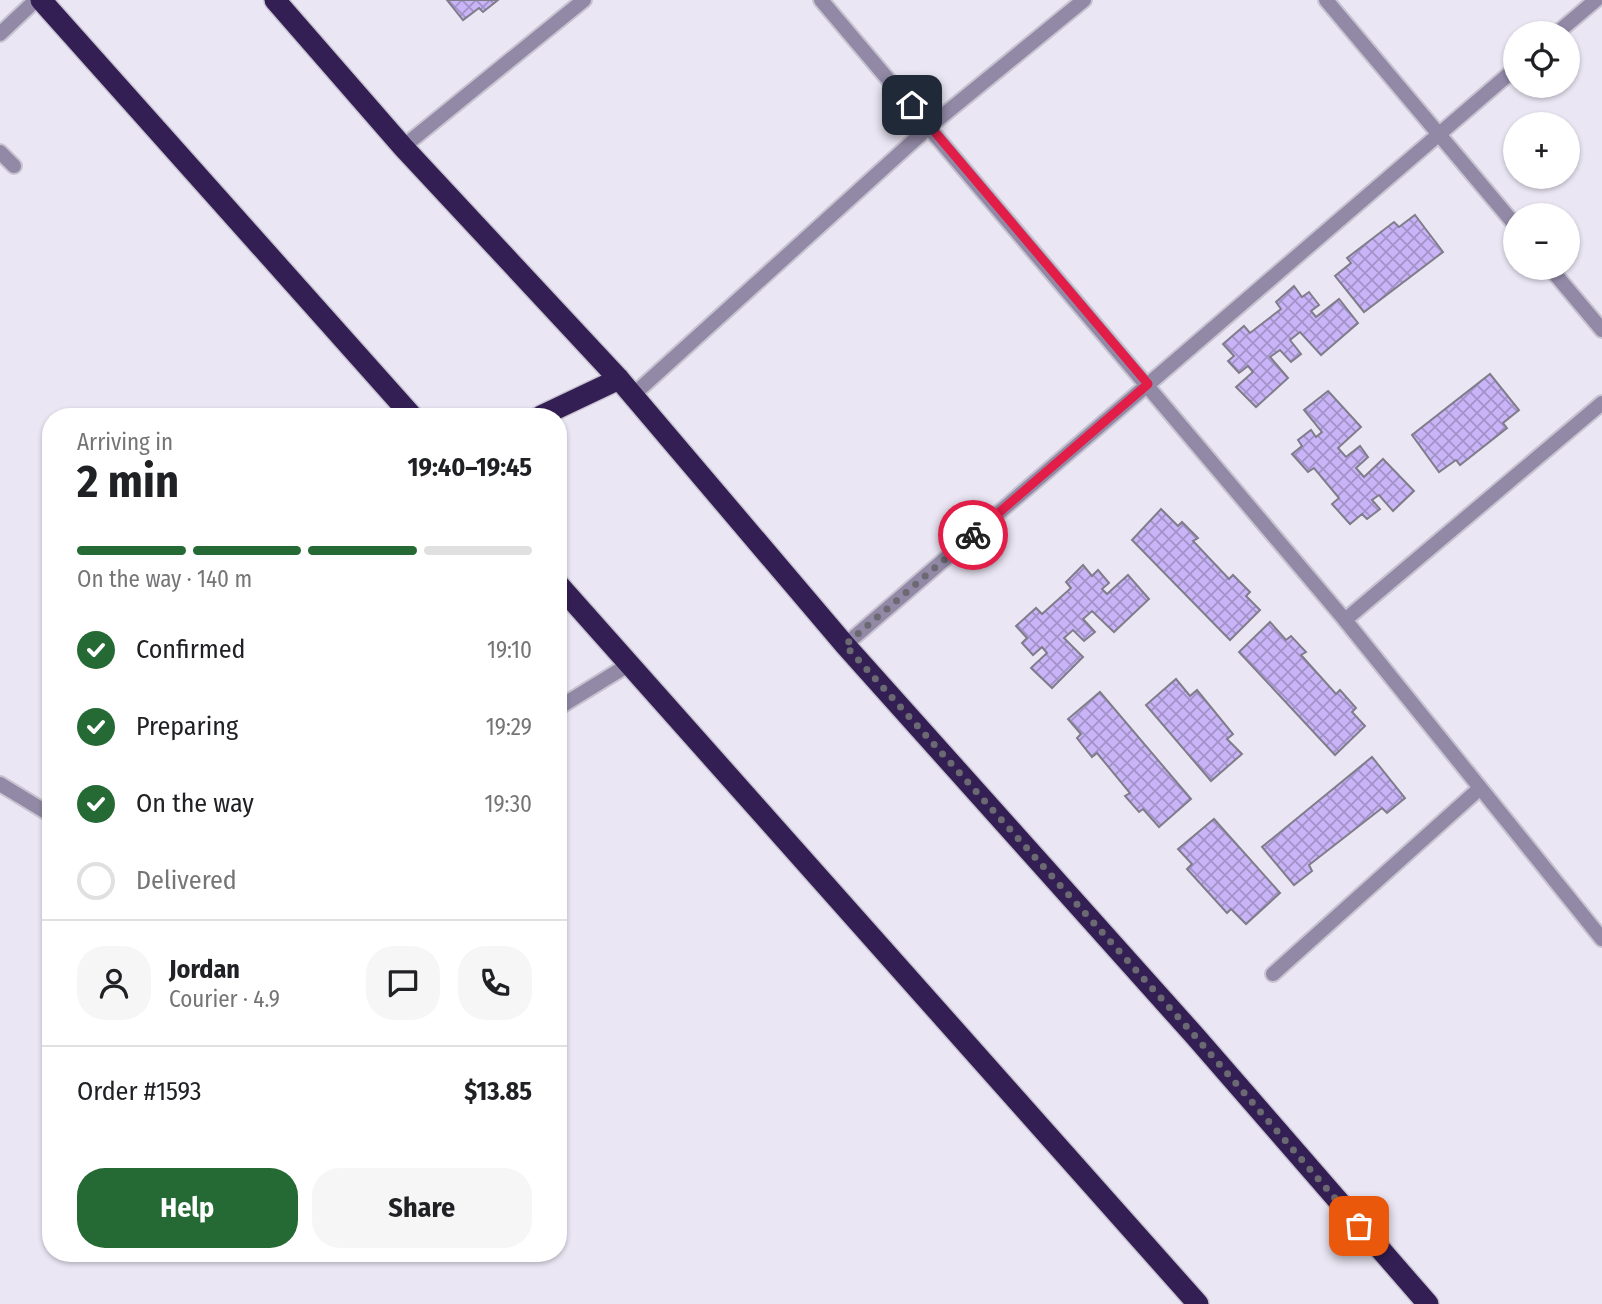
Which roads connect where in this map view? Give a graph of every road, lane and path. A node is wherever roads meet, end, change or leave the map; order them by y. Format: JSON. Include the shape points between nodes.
{"nodes":[{"id":1,"x":36,"y":0,"type":"edge"},
{"id":2,"x":41,"y":0,"type":"edge"},
{"id":3,"x":275,"y":0,"type":"edge"},
{"id":4,"x":584,"y":0,"type":"edge"},
{"id":5,"x":821,"y":0,"type":"edge"},
{"id":6,"x":1084,"y":0,"type":"edge"},
{"id":7,"x":1326,"y":0,"type":"edge"},
{"id":8,"x":1596,"y":0,"type":"edge"},
{"id":9,"x":1571,"y":21,"type":"edge"},
{"id":10,"x":0,"y":34,"type":"edge"},
{"id":11,"x":1503,"y":79,"type":"edge"},
{"id":12,"x":930,"y":126,"type":"junction"},
{"id":13,"x":1438,"y":133,"type":"junction"},
{"id":14,"x":403,"y":147,"type":"junction"},
{"id":15,"x":0,"y":152,"type":"edge"},
{"id":16,"x":14,"y":166,"type":"dead end"},
{"id":17,"x":1503,"y":210,"type":"edge"},
{"id":18,"x":1560,"y":280,"type":"edge"},
{"id":19,"x":1602,"y":330,"type":"edge"},
{"id":20,"x":619,"y":379,"type":"junction"},
{"id":21,"x":1148,"y":384,"type":"junction"},
{"id":22,"x":632,"y":396,"type":"junction"},
{"id":23,"x":1602,"y":403,"type":"edge"},
{"id":24,"x":405,"y":408,"type":"edge"},
{"id":25,"x":558,"y":408,"type":"edge"},
{"id":26,"x":567,"y":594,"type":"edge"},
{"id":27,"x":1345,"y":620,"type":"junction"},
{"id":28,"x":845,"y":645,"type":"junction"},
{"id":29,"x":628,"y":665,"type":"junction"},
{"id":30,"x":567,"y":702,"type":"edge"},
{"id":31,"x":0,"y":784,"type":"edge"},
{"id":32,"x":1479,"y":789,"type":"junction"},
{"id":33,"x":42,"y":810,"type":"edge"},
{"id":34,"x":1602,"y":939,"type":"edge"},
{"id":35,"x":1273,"y":974,"type":"dead end"},
{"id":36,"x":1198,"y":1304,"type":"edge"},
{"id":37,"x":1428,"y":1304,"type":"edge"}],
"edges":[{"from":1,"to":10,"type":"street"},
{"from":2,"to":24,"type":"highway"},
{"from":3,"to":14,"type":"highway"},
{"from":4,"to":14,"type":"street"},
{"from":5,"to":12,"type":"street"},
{"from":6,"to":12,"type":"street"},
{"from":7,"to":13,"type":"street"},
{"from":8,"to":9,"type":"street"},
{"from":11,"to":13,"type":"street"},
{"from":12,"to":21,"type":"street"},
{"from":12,"to":22,"type":"street"},
{"from":13,"to":17,"type":"street"},
{"from":13,"to":21,"type":"street"},
{"from":14,"to":20,"type":"highway"},
{"from":15,"to":16,"type":"street"},
{"from":18,"to":19,"type":"street"},
{"from":20,"to":22,"type":"highway"},
{"from":20,"to":25,"type":"highway"},
{"from":21,"to":27,"type":"street"},
{"from":21,"to":28,"type":"street"},
{"from":22,"to":28,"type":"highway"},
{"from":23,"to":27,"type":"street"},
{"from":26,"to":29,"type":"highway"},
{"from":27,"to":32,"type":"street"},
{"from":28,"to":37,"type":"highway"},
{"from":29,"to":30,"type":"street"},
{"from":29,"to":36,"type":"highway"},
{"from":31,"to":33,"type":"street"},
{"from":32,"to":34,"type":"street"},
{"from":32,"to":35,"type":"street"}]}
